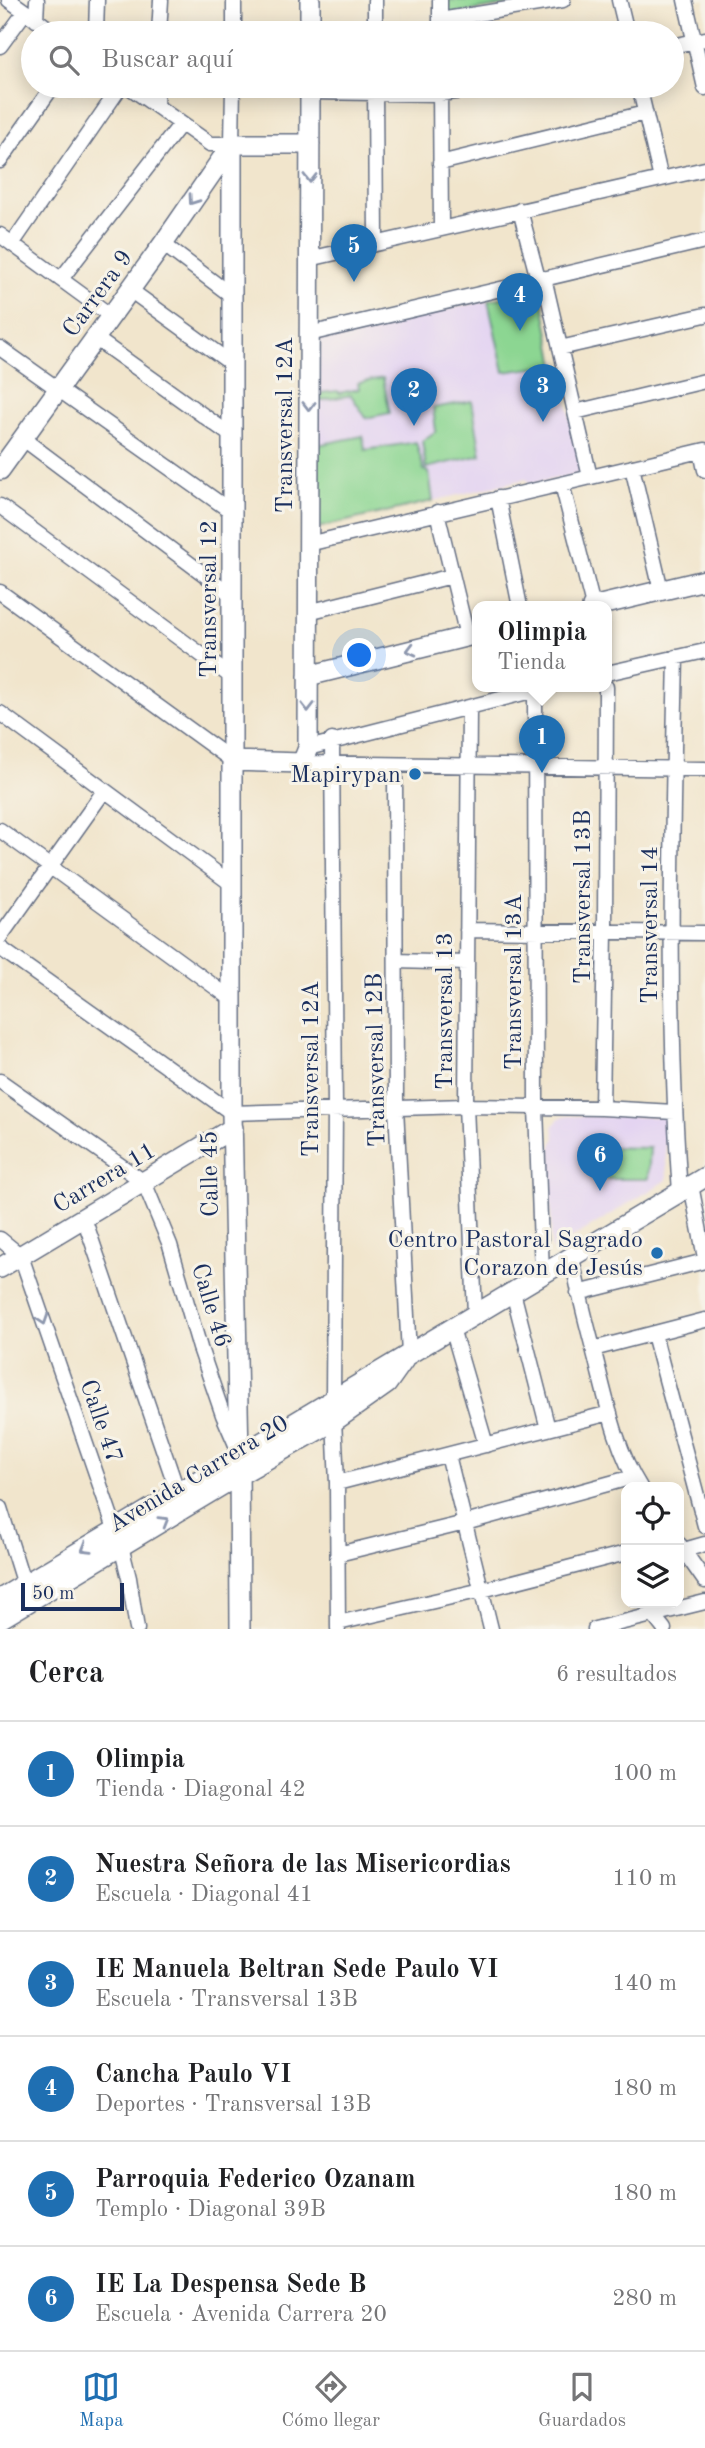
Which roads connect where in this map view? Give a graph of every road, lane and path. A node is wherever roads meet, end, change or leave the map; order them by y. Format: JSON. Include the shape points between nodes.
{"nodes":[{"id":1,"x":9,"y":0,"type":"edge"},
{"id":2,"x":37,"y":0,"type":"edge"},
{"id":3,"x":97,"y":0,"type":"edge"},
{"id":4,"x":161,"y":0,"type":"edge"},
{"id":5,"x":234,"y":0,"type":"edge"},
{"id":6,"x":310,"y":0,"type":"edge"},
{"id":7,"x":375,"y":0,"type":"edge"},
{"id":8,"x":440,"y":0,"type":"edge"},
{"id":9,"x":563,"y":0,"type":"edge"},
{"id":10,"x":619,"y":0,"type":"edge"},
{"id":11,"x":685,"y":0,"type":"edge"},
{"id":12,"x":31,"y":16,"type":"junction"},
{"id":13,"x":26,"y":21,"type":"edge"},
{"id":14,"x":38,"y":21,"type":"edge"},
{"id":15,"x":96,"y":21,"type":"edge"},
{"id":16,"x":160,"y":21,"type":"edge"},
{"id":17,"x":234,"y":21,"type":"edge"},
{"id":18,"x":310,"y":21,"type":"edge"},
{"id":19,"x":375,"y":21,"type":"edge"},
{"id":20,"x":440,"y":21,"type":"edge"},
{"id":21,"x":464,"y":21,"type":"edge"},
{"id":22,"x":624,"y":21,"type":"edge"},
{"id":23,"x":21,"y":26,"type":"edge"},
{"id":24,"x":700,"y":40,"type":"edge"},
{"id":25,"x":0,"y":46,"type":"edge"},
{"id":26,"x":705,"y":88,"type":"edge"},
{"id":27,"x":44,"y":98,"type":"edge"},
{"id":28,"x":113,"y":98,"type":"edge"},
{"id":29,"x":146,"y":98,"type":"edge"},
{"id":30,"x":156,"y":98,"type":"edge"},
{"id":31,"x":233,"y":98,"type":"edge"},
{"id":32,"x":310,"y":98,"type":"edge"},
{"id":33,"x":375,"y":98,"type":"edge"},
{"id":34,"x":440,"y":98,"type":"edge"},
{"id":35,"x":642,"y":98,"type":"edge"},
{"id":36,"x":156,"y":105,"type":"junction"},
{"id":37,"x":645,"y":113,"type":"junction"},
{"id":38,"x":180,"y":125,"type":"junction"},
{"id":39,"x":232,"y":144,"type":"junction"},
{"id":40,"x":310,"y":144,"type":"junction"},
{"id":41,"x":0,"y":160,"type":"edge"},
{"id":42,"x":440,"y":163,"type":"junction"},
{"id":43,"x":705,"y":169,"type":"edge"},
{"id":44,"x":661,"y":179,"type":"junction"},
{"id":45,"x":520,"y":210,"type":"junction"},
{"id":46,"x":441,"y":228,"type":"junction"},
{"id":47,"x":0,"y":235,"type":"edge"},
{"id":48,"x":705,"y":241,"type":"edge"},
{"id":49,"x":376,"y":242,"type":"junction"},
{"id":50,"x":12,"y":244,"type":"junction"},
{"id":51,"x":163,"y":244,"type":"junction"},
{"id":52,"x":309,"y":259,"type":"junction"},
{"id":53,"x":61,"y":279,"type":"junction"},
{"id":54,"x":541,"y":279,"type":"junction"},
{"id":55,"x":130,"y":290,"type":"junction"},
{"id":56,"x":232,"y":296,"type":"junction"},
{"id":57,"x":705,"y":315,"type":"edge"},
{"id":58,"x":111,"y":316,"type":"junction"},
{"id":59,"x":309,"y":334,"type":"junction"},
{"id":60,"x":95,"y":338,"type":"junction"},
{"id":61,"x":560,"y":348,"type":"junction"},
{"id":62,"x":5,"y":351,"type":"edge"},
{"id":63,"x":232,"y":363,"type":"junction"},
{"id":64,"x":0,"y":367,"type":"edge"},
{"id":65,"x":705,"y":381,"type":"edge"},
{"id":66,"x":58,"y":389,"type":"junction"},
{"id":67,"x":575,"y":412,"type":"junction"},
{"id":68,"x":232,"y":436,"type":"junction"},
{"id":69,"x":22,"y":438,"type":"junction"},
{"id":70,"x":703,"y":451,"type":"edge"},
{"id":71,"x":632,"y":467,"type":"junction"},
{"id":72,"x":0,"y":469,"type":"edge"},
{"id":73,"x":705,"y":470,"type":"edge"},
{"id":74,"x":590,"y":477,"type":"junction"},
{"id":75,"x":562,"y":484,"type":"junction"},
{"id":76,"x":498,"y":498,"type":"junction"},
{"id":77,"x":0,"y":506,"type":"edge"},
{"id":78,"x":232,"y":512,"type":"junction"},
{"id":79,"x":437,"y":513,"type":"junction"},
{"id":80,"x":308,"y":544,"type":"junction"},
{"id":81,"x":452,"y":576,"type":"junction"},
{"id":82,"x":705,"y":580,"type":"edge"},
{"id":83,"x":661,"y":590,"type":"junction"},
{"id":84,"x":0,"y":592,"type":"edge"},
{"id":85,"x":233,"y":596,"type":"junction"},
{"id":86,"x":519,"y":601,"type":"edge"},
{"id":87,"x":591,"y":601,"type":"edge"},
{"id":88,"x":612,"y":602,"type":"edge"},
{"id":89,"x":308,"y":612,"type":"junction"},
{"id":90,"x":472,"y":635,"type":"edge"},
{"id":91,"x":705,"y":651,"type":"edge"},
{"id":92,"x":676,"y":657,"type":"junction"},
{"id":93,"x":612,"y":672,"type":"edge"},
{"id":94,"x":308,"y":676,"type":"junction"},
{"id":95,"x":233,"y":677,"type":"junction"},
{"id":96,"x":525,"y":692,"type":"edge"},
{"id":97,"x":539,"y":692,"type":"edge"},
{"id":98,"x":606,"y":692,"type":"edge"},
{"id":99,"x":469,"y":708,"type":"junction"},
{"id":100,"x":0,"y":713,"type":"edge"},
{"id":101,"x":332,"y":740,"type":"junction"},
{"id":102,"x":305,"y":755,"type":"junction"},
{"id":103,"x":233,"y":761,"type":"junction"},
{"id":104,"x":334,"y":765,"type":"junction"},
{"id":105,"x":396,"y":766,"type":"junction"},
{"id":106,"x":468,"y":766,"type":"junction"},
{"id":107,"x":536,"y":767,"type":"junction"},
{"id":108,"x":606,"y":768,"type":"junction"},
{"id":109,"x":673,"y":769,"type":"junction"},
{"id":110,"x":705,"y":769,"type":"edge"},
{"id":111,"x":104,"y":791,"type":"junction"},
{"id":112,"x":0,"y":830,"type":"edge"},
{"id":113,"x":51,"y":866,"type":"junction"},
{"id":114,"x":233,"y":885,"type":"junction"},
{"id":115,"x":467,"y":930,"type":"junction"},
{"id":116,"x":536,"y":931,"type":"junction"},
{"id":117,"x":606,"y":932,"type":"junction"},
{"id":118,"x":670,"y":932,"type":"junction"},
{"id":119,"x":705,"y":933,"type":"edge"},
{"id":120,"x":0,"y":937,"type":"edge"},
{"id":121,"x":0,"y":948,"type":"edge"},
{"id":122,"x":396,"y":961,"type":"junction"},
{"id":123,"x":467,"y":963,"type":"junction"},
{"id":124,"x":233,"y":1000,"type":"junction"},
{"id":125,"x":0,"y":1081,"type":"edge"},
{"id":126,"x":466,"y":1106,"type":"junction"},
{"id":127,"x":536,"y":1107,"type":"junction"},
{"id":128,"x":396,"y":1108,"type":"junction"},
{"id":129,"x":602,"y":1108,"type":"junction"},
{"id":130,"x":335,"y":1109,"type":"junction"},
{"id":131,"x":674,"y":1112,"type":"junction"},
{"id":132,"x":232,"y":1120,"type":"junction"},
{"id":133,"x":144,"y":1182,"type":"junction"},
{"id":134,"x":692,"y":1185,"type":"edge"},
{"id":135,"x":83,"y":1218,"type":"junction"},
{"id":136,"x":0,"y":1240,"type":"edge"},
{"id":137,"x":21,"y":1256,"type":"junction"},
{"id":138,"x":572,"y":1256,"type":"junction"},
{"id":139,"x":705,"y":1260,"type":"edge"},
{"id":140,"x":0,"y":1268,"type":"edge"},
{"id":141,"x":542,"y":1274,"type":"junction"},
{"id":142,"x":513,"y":1292,"type":"junction"},
{"id":143,"x":578,"y":1293,"type":"junction"},
{"id":144,"x":475,"y":1314,"type":"junction"},
{"id":145,"x":705,"y":1320,"type":"edge"},
{"id":146,"x":452,"y":1328,"type":"junction"},
{"id":147,"x":654,"y":1334,"type":"junction"},
{"id":148,"x":593,"y":1349,"type":"junction"},
{"id":149,"x":408,"y":1354,"type":"junction"},
{"id":150,"x":333,"y":1398,"type":"junction"},
{"id":151,"x":610,"y":1413,"type":"junction"},
{"id":152,"x":336,"y":1420,"type":"junction"},
{"id":153,"x":548,"y":1429,"type":"junction"},
{"id":154,"x":486,"y":1445,"type":"junction"},
{"id":155,"x":448,"y":1455,"type":"junction"},
{"id":156,"x":239,"y":1460,"type":"junction"},
{"id":157,"x":636,"y":1482,"type":"edge"},
{"id":158,"x":337,"y":1483,"type":"junction"},
{"id":159,"x":621,"y":1486,"type":"edge"},
{"id":160,"x":178,"y":1493,"type":"junction"},
{"id":161,"x":0,"y":1508,"type":"edge"},
{"id":162,"x":465,"y":1523,"type":"junction"},
{"id":163,"x":705,"y":1526,"type":"edge"},
{"id":164,"x":118,"y":1539,"type":"junction"},
{"id":165,"x":705,"y":1545,"type":"edge"},
{"id":166,"x":684,"y":1547,"type":"edge"},
{"id":167,"x":684,"y":1551,"type":"edge"},
{"id":168,"x":338,"y":1554,"type":"junction"},
{"id":169,"x":621,"y":1554,"type":"edge"},
{"id":170,"x":705,"y":1581,"type":"edge"},
{"id":171,"x":24,"y":1585,"type":"junction"},
{"id":172,"x":482,"y":1590,"type":"junction"},
{"id":173,"x":0,"y":1599,"type":"edge"},
{"id":174,"x":705,"y":1602,"type":"edge"},
{"id":175,"x":653,"y":1615,"type":"junction"},
{"id":176,"x":0,"y":1619,"type":"edge"},
{"id":177,"x":338,"y":1626,"type":"edge"},
{"id":178,"x":137,"y":1629,"type":"edge"},
{"id":179,"x":240,"y":1629,"type":"edge"},
{"id":180,"x":491,"y":1629,"type":"edge"},
{"id":181,"x":595,"y":1629,"type":"edge"},
{"id":182,"x":664,"y":1629,"type":"edge"}],
"edges":[{"from":1,"to":12,"type":"street"},
{"from":2,"to":12,"type":"street"},
{"from":3,"to":15,"type":"street"},
{"from":4,"to":16,"type":"street"},
{"from":5,"to":17,"type":"street"},
{"from":6,"to":18,"type":"street"},
{"from":7,"to":19,"type":"street"},
{"from":8,"to":20,"type":"street"},
{"from":9,"to":21,"type":"street"},
{"from":10,"to":22,"type":"street"},
{"from":11,"to":24,"type":"street"},
{"from":12,"to":13,"type":"street"},
{"from":12,"to":14,"type":"street"},
{"from":23,"to":25,"type":"street"},
{"from":24,"to":26,"type":"street"},
{"from":27,"to":41,"type":"street"},
{"from":28,"to":50,"type":"street"},
{"from":29,"to":36,"type":"street"},
{"from":30,"to":36,"type":"street"},
{"from":31,"to":39,"type":"street","name":"Transversal 12"},
{"from":32,"to":40,"type":"street","name":"Transversal 12A"},
{"from":33,"to":49,"type":"street"},
{"from":34,"to":42,"type":"street"},
{"from":35,"to":37,"type":"street"},
{"from":36,"to":38,"type":"street"},
{"from":37,"to":42,"type":"street"},
{"from":37,"to":44,"type":"street"},
{"from":38,"to":39,"type":"street","via":[[210,144]]},
{"from":38,"to":53,"type":"street"},
{"from":39,"to":40,"type":"street"},
{"from":39,"to":51,"type":"street","name":"Carrera 9","one_way":true},
{"from":39,"to":56,"type":"street","name":"Transversal 12"},
{"from":40,"to":52,"type":"street","name":"Transversal 12A","one_way":true},
{"from":42,"to":46,"type":"street"},
{"from":43,"to":44,"type":"street"},
{"from":44,"to":45,"type":"street"},
{"from":45,"to":46,"type":"street"},
{"from":45,"to":54,"type":"street"},
{"from":46,"to":49,"type":"street"},
{"from":47,"to":50,"type":"street"},
{"from":48,"to":54,"type":"street"},
{"from":49,"to":52,"type":"street"},
{"from":50,"to":53,"type":"street"},
{"from":51,"to":55,"type":"street","name":"Carrera 9"},
{"from":51,"to":56,"type":"street"},
{"from":52,"to":59,"type":"street","name":"Transversal 12A"},
{"from":53,"to":58,"type":"street"},
{"from":54,"to":59,"type":"street"},
{"from":54,"to":61,"type":"street"},
{"from":55,"to":58,"type":"street","name":"Carrera 9"},
{"from":55,"to":63,"type":"street"},
{"from":56,"to":63,"type":"street","name":"Transversal 12"},
{"from":57,"to":61,"type":"street"},
{"from":58,"to":60,"type":"street","name":"Carrera 9"},
{"from":59,"to":80,"type":"street","name":"Transversal 12A","one_way":true},
{"from":60,"to":66,"type":"street","name":"Carrera 9"},
{"from":60,"to":68,"type":"street"},
{"from":61,"to":67,"type":"street"},
{"from":62,"to":64,"type":"street"},
{"from":62,"to":66,"type":"street"},
{"from":63,"to":68,"type":"street","name":"Transversal 12"},
{"from":65,"to":67,"type":"street"},
{"from":66,"to":69,"type":"street","name":"Carrera 9"},
{"from":66,"to":78,"type":"street"},
{"from":67,"to":74,"type":"street"},
{"from":68,"to":78,"type":"street","name":"Transversal 12"},
{"from":69,"to":72,"type":"street","name":"Carrera 9"},
{"from":69,"to":85,"type":"street"},
{"from":70,"to":71,"type":"street"},
{"from":70,"to":73,"type":"street"},
{"from":71,"to":74,"type":"street"},
{"from":71,"to":83,"type":"street"},
{"from":74,"to":75,"type":"street"},
{"from":75,"to":76,"type":"street"},
{"from":75,"to":87,"type":"street"},
{"from":76,"to":79,"type":"street"},
{"from":76,"to":86,"type":"street"},
{"from":77,"to":95,"type":"street"},
{"from":78,"to":85,"type":"street","name":"Transversal 12"},
{"from":79,"to":80,"type":"street"},
{"from":79,"to":81,"type":"street"},
{"from":80,"to":89,"type":"street","name":"Transversal 12A"},
{"from":81,"to":89,"type":"street"},
{"from":81,"to":90,"type":"street"},
{"from":82,"to":83,"type":"street"},
{"from":83,"to":88,"type":"street"},
{"from":84,"to":103,"type":"street"},
{"from":85,"to":95,"type":"street","name":"Transversal 12"},
{"from":89,"to":94,"type":"street","name":"Transversal 12A"},
{"from":90,"to":94,"type":"street","one_way":true},
{"from":91,"to":92,"type":"street"},
{"from":92,"to":93,"type":"street"},
{"from":92,"to":109,"type":"street","name":"Transversal 14"},
{"from":94,"to":102,"type":"street","name":"Transversal 12A","one_way":true},
{"from":95,"to":103,"type":"street","name":"Transversal 12"},
{"from":96,"to":99,"type":"street"},
{"from":97,"to":107,"type":"street","name":"Transversal 13A"},
{"from":98,"to":108,"type":"street","name":"Transversal 13B"},
{"from":99,"to":101,"type":"street"},
{"from":99,"to":106,"type":"street","name":"Transversal 13"},
{"from":100,"to":111,"type":"street"},
{"from":101,"to":102,"type":"street"},
{"from":101,"to":104,"type":"street","name":"Transversal 12A"},
{"from":102,"to":103,"type":"street"},
{"from":102,"to":104,"type":"street"},
{"from":103,"to":114,"type":"street","name":"Transversal 12"},
{"from":104,"to":105,"type":"street"},
{"from":104,"to":130,"type":"street","name":"Transversal 12A"},
{"from":105,"to":106,"type":"street"},
{"from":105,"to":122,"type":"street","name":"Transversal 12B"},
{"from":106,"to":107,"type":"street"},
{"from":106,"to":115,"type":"street","name":"Transversal 13"},
{"from":107,"to":108,"type":"street"},
{"from":107,"to":116,"type":"street","name":"Transversal 13A"},
{"from":108,"to":109,"type":"street"},
{"from":108,"to":117,"type":"street","name":"Transversal 13B"},
{"from":109,"to":110,"type":"street"},
{"from":109,"to":118,"type":"street","name":"Transversal 14"},
{"from":111,"to":113,"type":"street"},
{"from":111,"to":114,"type":"street"},
{"from":112,"to":113,"type":"street"},
{"from":113,"to":120,"type":"street"},
{"from":113,"to":124,"type":"street"},
{"from":114,"to":124,"type":"street","name":"Transversal 12"},
{"from":115,"to":116,"type":"street"},
{"from":115,"to":123,"type":"street","name":"Transversal 13"},
{"from":116,"to":117,"type":"street"},
{"from":116,"to":127,"type":"street","name":"Transversal 13A"},
{"from":117,"to":118,"type":"street"},
{"from":117,"to":129,"type":"street","name":"Transversal 13B"},
{"from":118,"to":119,"type":"street"},
{"from":118,"to":131,"type":"street","name":"Transversal 14"},
{"from":121,"to":132,"type":"street","name":"Calle 45"},
{"from":122,"to":123,"type":"street"},
{"from":122,"to":128,"type":"street","name":"Transversal 12B"},
{"from":123,"to":126,"type":"street","name":"Transversal 13"},
{"from":124,"to":132,"type":"street","name":"Transversal 12"},
{"from":125,"to":133,"type":"street"},
{"from":126,"to":127,"type":"street"},
{"from":126,"to":128,"type":"street"},
{"from":126,"to":144,"type":"street","name":"Transversal 13"},
{"from":127,"to":129,"type":"street"},
{"from":127,"to":141,"type":"street","name":"Transversal 13A"},
{"from":128,"to":130,"type":"street"},
{"from":128,"to":149,"type":"street","name":"Transversal 12B"},
{"from":129,"to":131,"type":"street"},
{"from":130,"to":132,"type":"street"},
{"from":130,"to":150,"type":"street","name":"Transversal 12A"},
{"from":131,"to":134,"type":"street","name":"Transversal 14"},
{"from":132,"to":133,"type":"street","name":"Carrera 11"},
{"from":132,"to":156,"type":"street","name":"Calle 45"},
{"from":133,"to":135,"type":"street","name":"Carrera 11"},
{"from":133,"to":156,"type":"street","name":"Calle 46","via":[[170,1245]]},
{"from":134,"to":138,"type":"street","name":"Avenida Carrera 20"},
{"from":134,"to":139,"type":"street","name":"Transversal 14"},
{"from":135,"to":137,"type":"street","name":"Carrera 11"},
{"from":135,"to":160,"type":"street"},
{"from":136,"to":137,"type":"street"},
{"from":137,"to":140,"type":"street","name":"Carrera 11"},
{"from":137,"to":164,"type":"street","name":"Calle 47","one_way":true},
{"from":138,"to":141,"type":"street","name":"Avenida Carrera 20"},
{"from":138,"to":143,"type":"street"},
{"from":139,"to":143,"type":"street"},
{"from":141,"to":142,"type":"street","name":"Avenida Carrera 20"},
{"from":142,"to":144,"type":"street","name":"Avenida Carrera 20"},
{"from":142,"to":153,"type":"street"},
{"from":143,"to":148,"type":"street"},
{"from":144,"to":146,"type":"street","name":"Avenida Carrera 20"},
{"from":145,"to":147,"type":"street"},
{"from":146,"to":149,"type":"street","name":"Avenida Carrera 20"},
{"from":146,"to":154,"type":"street"},
{"from":147,"to":148,"type":"street"},
{"from":147,"to":163,"type":"street"},
{"from":148,"to":151,"type":"street"},
{"from":149,"to":150,"type":"street","name":"Avenida Carrera 20"},
{"from":149,"to":152,"type":"street","name":"Avenida Carrera 20","via":[[387,1384]]},
{"from":150,"to":152,"type":"street","name":"Transversal 12A"},
{"from":150,"to":156,"type":"street","name":"Avenida Carrera 20"},
{"from":151,"to":153,"type":"street"},
{"from":151,"to":157,"type":"street"},
{"from":152,"to":156,"type":"street","name":"Avenida Carrera 20"},
{"from":152,"to":158,"type":"street","name":"Transversal 12A"},
{"from":153,"to":154,"type":"street"},
{"from":154,"to":155,"type":"street"},
{"from":155,"to":158,"type":"street"},
{"from":155,"to":162,"type":"street"},
{"from":156,"to":160,"type":"street","name":"Avenida Carrera 20"},
{"from":164,"to":156,"type":"street","name":"Avenida Carrera 20","one_way":true},
{"from":156,"to":179,"type":"street","name":"Calle 45"},
{"from":158,"to":168,"type":"street","name":"Transversal 12A"},
{"from":159,"to":162,"type":"street"},
{"from":160,"to":164,"type":"street","name":"Avenida Carrera 20"},
{"from":161,"to":171,"type":"street"},
{"from":162,"to":168,"type":"street"},
{"from":162,"to":172,"type":"street"},
{"from":164,"to":171,"type":"street","name":"Avenida Carrera 20","one_way":true},
{"from":164,"to":176,"type":"street","name":"Avenida Carrera 20"},
{"from":164,"to":178,"type":"street","name":"Calle 47"},
{"from":165,"to":166,"type":"street"},
{"from":167,"to":170,"type":"street"},
{"from":168,"to":177,"type":"street","name":"Transversal 12A"},
{"from":169,"to":172,"type":"street"},
{"from":171,"to":173,"type":"street","name":"Avenida Carrera 20"},
{"from":172,"to":177,"type":"street"},
{"from":172,"to":180,"type":"street"},
{"from":174,"to":175,"type":"street"},
{"from":175,"to":181,"type":"street"},
{"from":175,"to":182,"type":"street"}]}
